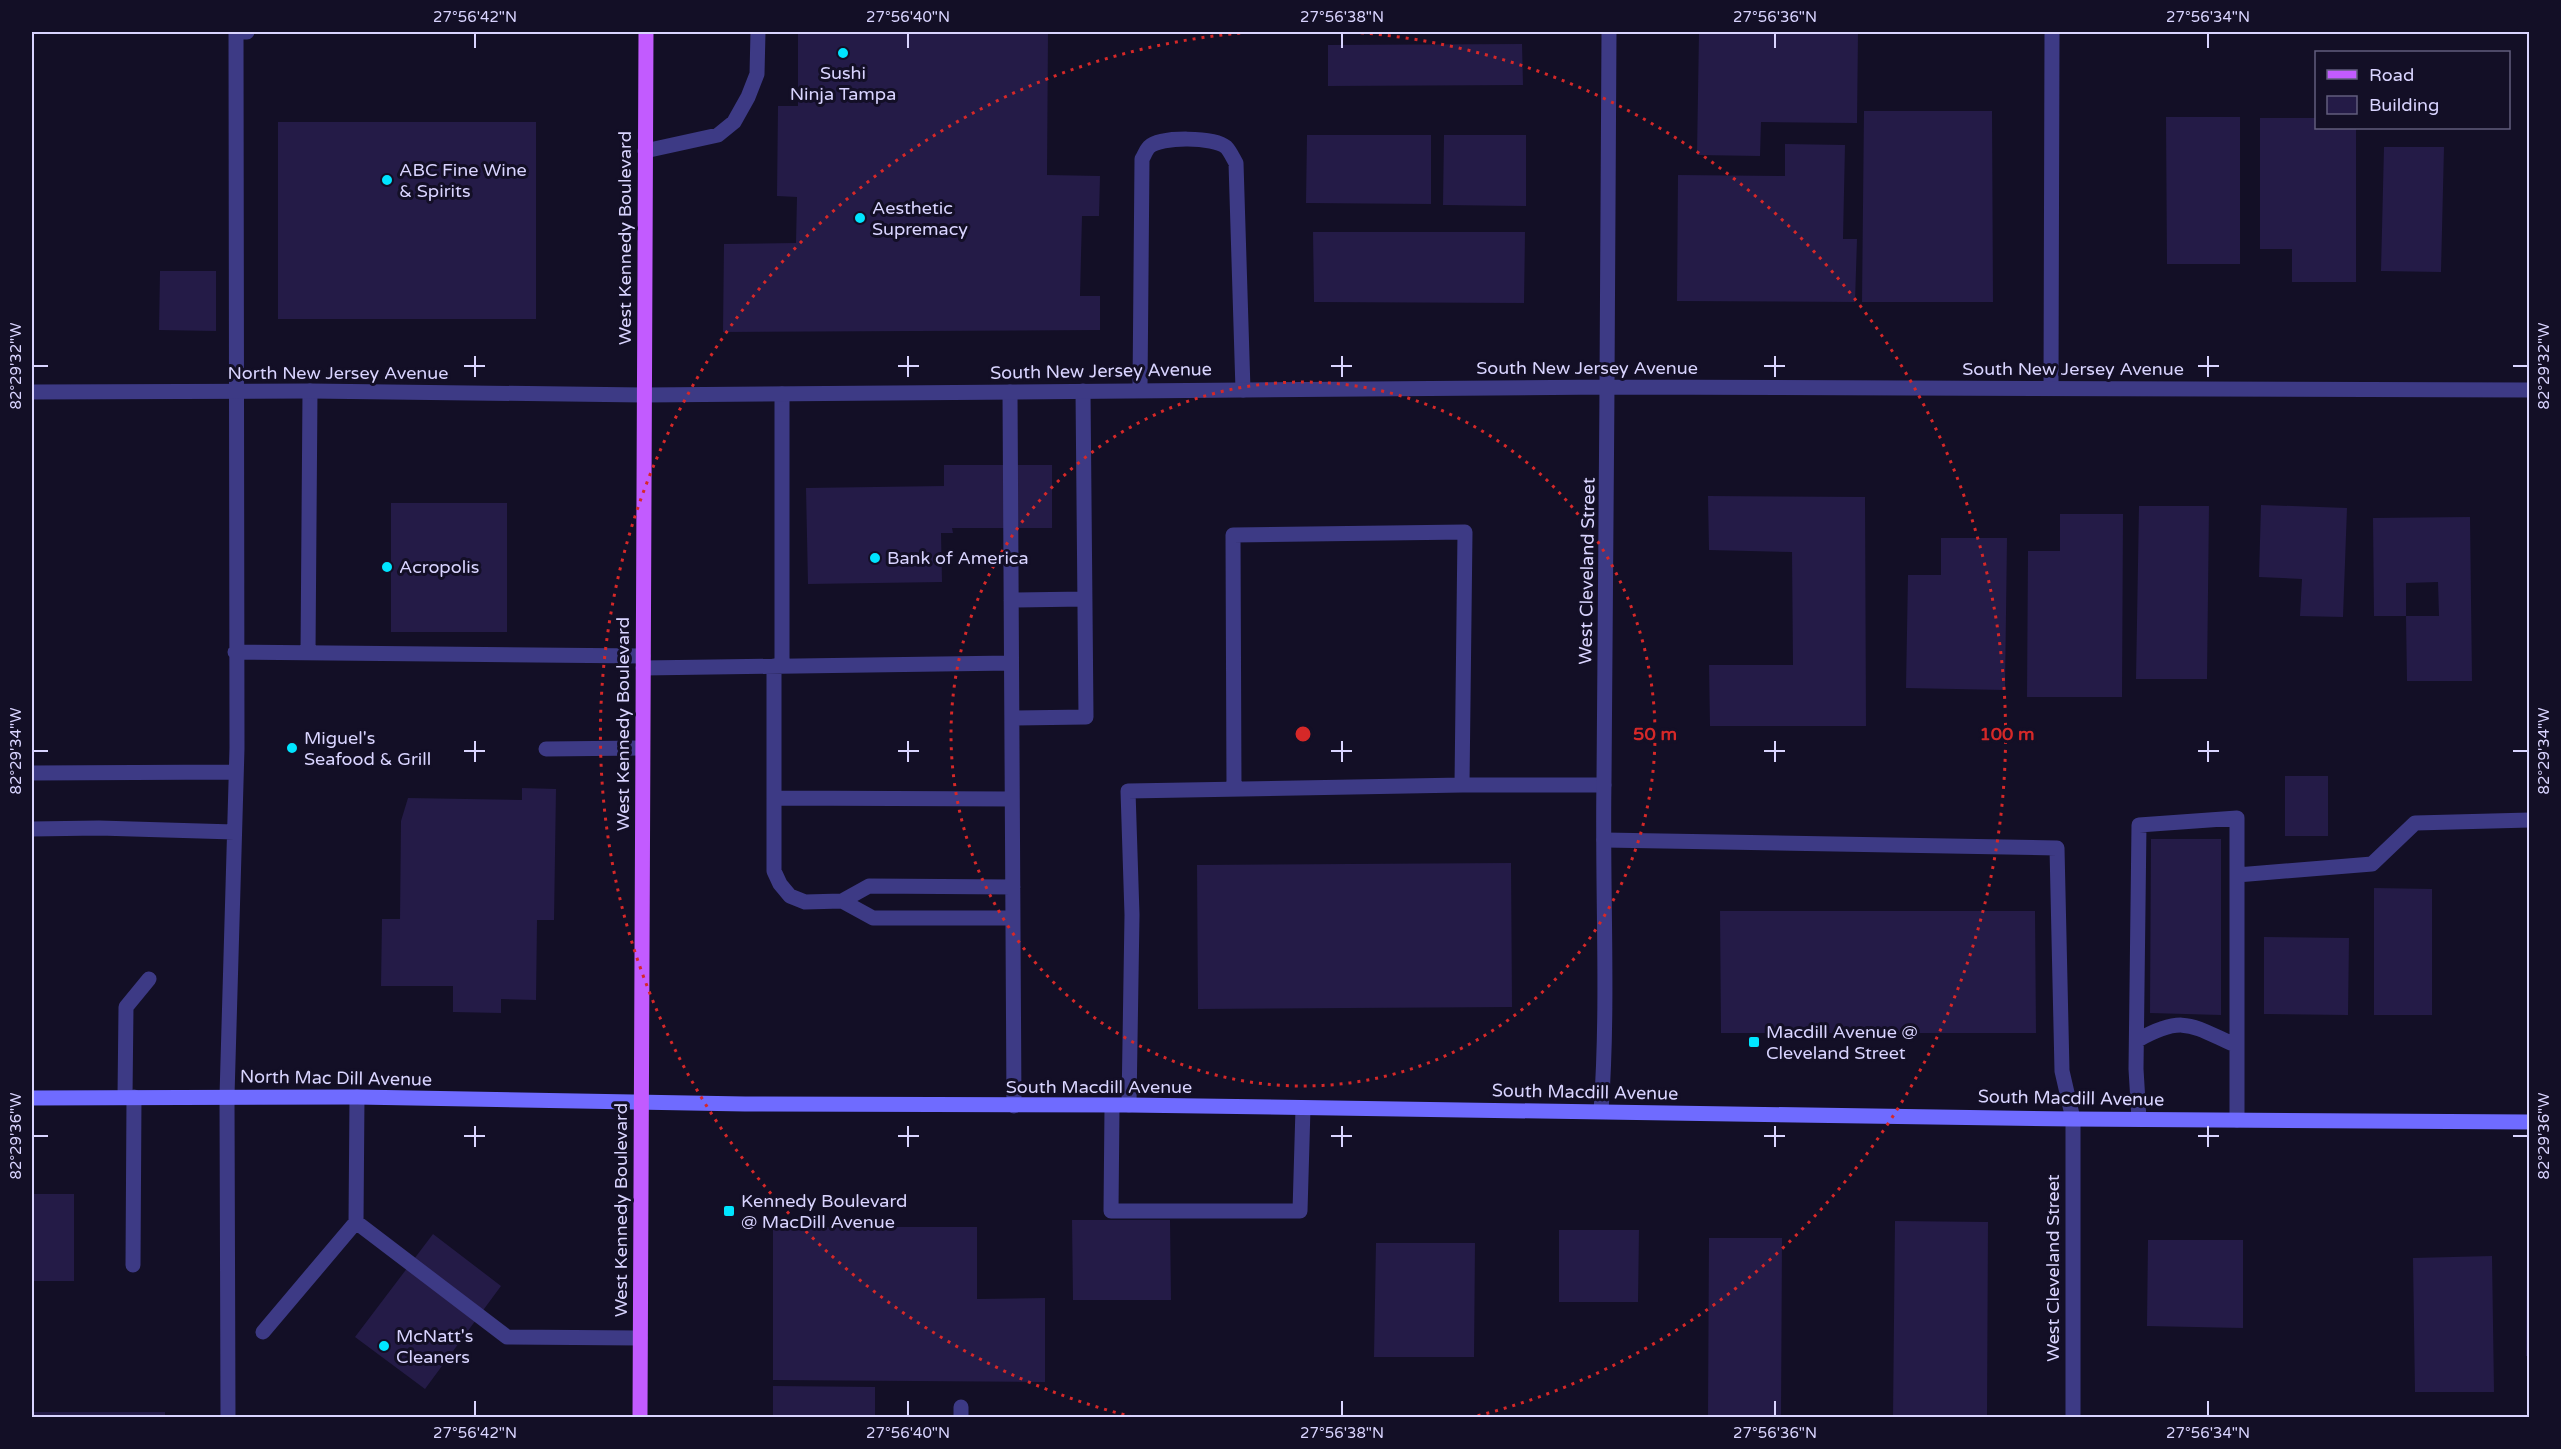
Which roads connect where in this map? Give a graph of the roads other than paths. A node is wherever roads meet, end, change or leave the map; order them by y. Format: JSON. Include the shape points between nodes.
{"nodes":[{"id":1,"x":247,"y":32,"type":"edge"},
{"id":2,"x":646,"y":32,"type":"edge"},
{"id":3,"x":759,"y":32,"type":"edge"},
{"id":4,"x":1609,"y":32,"type":"edge"},
{"id":5,"x":2052,"y":32,"type":"edge"},
{"id":6,"x":645,"y":151,"type":"junction"},
{"id":7,"x":1608,"y":387,"type":"junction"},
{"id":8,"x":2051,"y":388,"type":"junction"},
{"id":9,"x":1140,"y":390,"type":"junction"},
{"id":10,"x":1243,"y":390,"type":"junction"},
{"id":11,"x":2529,"y":390,"type":"edge"},
{"id":12,"x":235,"y":391,"type":"junction"},
{"id":13,"x":310,"y":391,"type":"junction"},
{"id":14,"x":1083,"y":391,"type":"junction"},
{"id":15,"x":32,"y":392,"type":"edge"},
{"id":16,"x":1010,"y":392,"type":"junction"},
{"id":17,"x":644,"y":394,"type":"junction"},
{"id":18,"x":782,"y":394,"type":"junction"},
{"id":19,"x":1085,"y":599,"type":"junction"},
{"id":20,"x":1011,"y":600,"type":"junction"},
{"id":21,"x":235,"y":652,"type":"junction"},
{"id":22,"x":308,"y":653,"type":"junction"},
{"id":23,"x":643,"y":662,"type":"junction"},
{"id":24,"x":1011,"y":663,"type":"junction"},
{"id":25,"x":778,"y":666,"type":"junction"},
{"id":26,"x":1012,"y":718,"type":"junction"},
{"id":27,"x":642,"y":748,"type":"junction"},
{"id":28,"x":546,"y":749,"type":"dead end"},
{"id":29,"x":236,"y":772,"type":"junction"},
{"id":30,"x":32,"y":773,"type":"edge"},
{"id":31,"x":1462,"y":785,"type":"junction"},
{"id":32,"x":1604,"y":785,"type":"junction"},
{"id":33,"x":1234,"y":789,"type":"junction"},
{"id":34,"x":774,"y":798,"type":"junction"},
{"id":35,"x":1012,"y":799,"type":"junction"},
{"id":36,"x":2529,"y":820,"type":"edge"},
{"id":37,"x":32,"y":829,"type":"edge"},
{"id":38,"x":234,"y":832,"type":"junction"},
{"id":39,"x":1604,"y":840,"type":"junction"},
{"id":40,"x":2237,"y":875,"type":"junction"},
{"id":41,"x":1013,"y":887,"type":"junction"},
{"id":42,"x":842,"y":901,"type":"junction"},
{"id":43,"x":1013,"y":918,"type":"junction"},
{"id":44,"x":149,"y":979,"type":"dead end"},
{"id":45,"x":2138,"y":1040,"type":"junction"},
{"id":46,"x":2237,"y":1046,"type":"junction"},
{"id":47,"x":227,"y":1096,"type":"junction"},
{"id":48,"x":130,"y":1097,"type":"junction"},
{"id":49,"x":357,"y":1097,"type":"junction"},
{"id":50,"x":32,"y":1098,"type":"edge"},
{"id":51,"x":641,"y":1103,"type":"junction"},
{"id":52,"x":1129,"y":1105,"type":"junction"},
{"id":53,"x":1014,"y":1106,"type":"junction"},
{"id":54,"x":1112,"y":1107,"type":"junction"},
{"id":55,"x":1303,"y":1108,"type":"junction"},
{"id":56,"x":1601,"y":1111,"type":"junction"},
{"id":57,"x":2073,"y":1119,"type":"junction"},
{"id":58,"x":2139,"y":1119,"type":"junction"},
{"id":59,"x":2237,"y":1120,"type":"junction"},
{"id":60,"x":2529,"y":1122,"type":"edge"},
{"id":61,"x":356,"y":1222,"type":"junction"},
{"id":62,"x":133,"y":1265,"type":"dead end"},
{"id":63,"x":262,"y":1332,"type":"dead end"},
{"id":64,"x":640,"y":1338,"type":"junction"},
{"id":65,"x":228,"y":1418,"type":"edge"},
{"id":66,"x":640,"y":1418,"type":"edge"},
{"id":67,"x":2073,"y":1418,"type":"edge"}],
"edges":[{"from":1,"to":12,"type":"street","via":[[236,32]]},
{"from":2,"to":6,"type":"main road","name":"West Kennedy Boulevard"},
{"from":3,"to":6,"type":"street","via":[[757,74],[734,122],[718,135]]},
{"from":4,"to":7,"type":"street","name":"West Cleveland Street"},
{"from":5,"to":8,"type":"street"},
{"from":6,"to":17,"type":"main road","name":"West Kennedy Boulevard"},
{"from":7,"to":8,"type":"street","name":"South New Jersey Avenue"},
{"from":7,"to":10,"type":"street","name":"South New Jersey Avenue"},
{"from":7,"to":32,"type":"street","name":"West Cleveland Street"},
{"from":8,"to":11,"type":"street","name":"South New Jersey Avenue"},
{"from":9,"to":10,"type":"street","name":"South New Jersey Avenue"},
{"from":9,"to":10,"type":"street","via":[[1142,159],[1149,147],[1160,142],[1213,140],[1227,148],[1236,163]]},
{"from":9,"to":14,"type":"street","name":"South New Jersey Avenue"},
{"from":12,"to":13,"type":"street","name":"North New Jersey Avenue"},
{"from":12,"to":15,"type":"street","name":"North New Jersey Avenue"},
{"from":12,"to":21,"type":"street"},
{"from":13,"to":17,"type":"street","name":"North New Jersey Avenue"},
{"from":13,"to":22,"type":"street"},
{"from":14,"to":16,"type":"street","name":"South New Jersey Avenue"},
{"from":14,"to":19,"type":"street"},
{"from":16,"to":18,"type":"street","name":"South New Jersey Avenue"},
{"from":16,"to":20,"type":"street"},
{"from":17,"to":18,"type":"street","name":"South New Jersey Avenue"},
{"from":17,"to":23,"type":"main road","name":"West Kennedy Boulevard"},
{"from":18,"to":25,"type":"street"},
{"from":19,"to":20,"type":"street"},
{"from":19,"to":26,"type":"street","via":[[1086,717]]},
{"from":20,"to":24,"type":"street"},
{"from":21,"to":22,"type":"street"},
{"from":21,"to":29,"type":"street"},
{"from":22,"to":23,"type":"street"},
{"from":23,"to":25,"type":"street"},
{"from":23,"to":27,"type":"main road","name":"West Kennedy Boulevard"},
{"from":24,"to":25,"type":"street"},
{"from":24,"to":26,"type":"street"},
{"from":25,"to":34,"type":"street"},
{"from":26,"to":35,"type":"street"},
{"from":27,"to":28,"type":"street"},
{"from":27,"to":51,"type":"main road","name":"West Kennedy Boulevard"},
{"from":29,"to":30,"type":"street"},
{"from":29,"to":38,"type":"street"},
{"from":31,"to":32,"type":"street"},
{"from":31,"to":33,"type":"street"},
{"from":31,"to":33,"type":"street","via":[[1465,532],[1233,534]]},
{"from":32,"to":39,"type":"street","name":"West Cleveland Street"},
{"from":33,"to":52,"type":"street","via":[[1128,791],[1132,915]]},
{"from":34,"to":35,"type":"street"},
{"from":34,"to":42,"type":"street","via":[[774,871],[780,884],[790,896],[805,902]]},
{"from":35,"to":41,"type":"street"},
{"from":36,"to":40,"type":"street","via":[[2415,824],[2372,864]]},
{"from":37,"to":38,"type":"street"},
{"from":38,"to":47,"type":"street"},
{"from":39,"to":56,"type":"street","name":"West Cleveland Street","via":[[1606,1046]]},
{"from":39,"to":57,"type":"street","name":"West Cleveland Street","via":[[2057,848],[2062,1071]]},
{"from":40,"to":45,"type":"street","via":[[2237,818],[2139,825]]},
{"from":40,"to":46,"type":"street"},
{"from":41,"to":42,"type":"street","via":[[869,886]]},
{"from":41,"to":43,"type":"street"},
{"from":42,"to":43,"type":"street","via":[[873,918]]},
{"from":43,"to":53,"type":"street"},
{"from":44,"to":48,"type":"street","via":[[126,1007]]},
{"from":45,"to":46,"type":"street","via":[[2161,1027],[2186,1024]]},
{"from":45,"to":58,"type":"street"},
{"from":46,"to":59,"type":"street"},
{"from":47,"to":48,"type":"street","name":"North Mac Dill Avenue"},
{"from":47,"to":49,"type":"street","name":"North Mac Dill Avenue"},
{"from":47,"to":65,"type":"street"},
{"from":48,"to":50,"type":"street","name":"North Mac Dill Avenue"},
{"from":48,"to":62,"type":"street"},
{"from":49,"to":51,"type":"street","name":"North Mac Dill Avenue"},
{"from":49,"to":61,"type":"street"},
{"from":51,"to":53,"type":"street","name":"South Macdill Avenue"},
{"from":51,"to":64,"type":"main road","name":"West Kennedy Boulevard"},
{"from":52,"to":54,"type":"street","name":"South Macdill Avenue"},
{"from":52,"to":55,"type":"street","name":"South Macdill Avenue"},
{"from":53,"to":54,"type":"street","name":"South Macdill Avenue"},
{"from":54,"to":55,"type":"street","via":[[1111,1211],[1300,1211]]},
{"from":55,"to":56,"type":"street","name":"South Macdill Avenue"},
{"from":56,"to":57,"type":"street","name":"South Macdill Avenue"},
{"from":57,"to":58,"type":"street","name":"South Macdill Avenue"},
{"from":57,"to":67,"type":"street","name":"West Cleveland Street"},
{"from":58,"to":59,"type":"street","name":"South Macdill Avenue"},
{"from":59,"to":60,"type":"street","name":"South Macdill Avenue"},
{"from":61,"to":63,"type":"street"},
{"from":61,"to":64,"type":"street","via":[[507,1338]]},
{"from":64,"to":66,"type":"main road","name":"West Kennedy Boulevard"}]}
